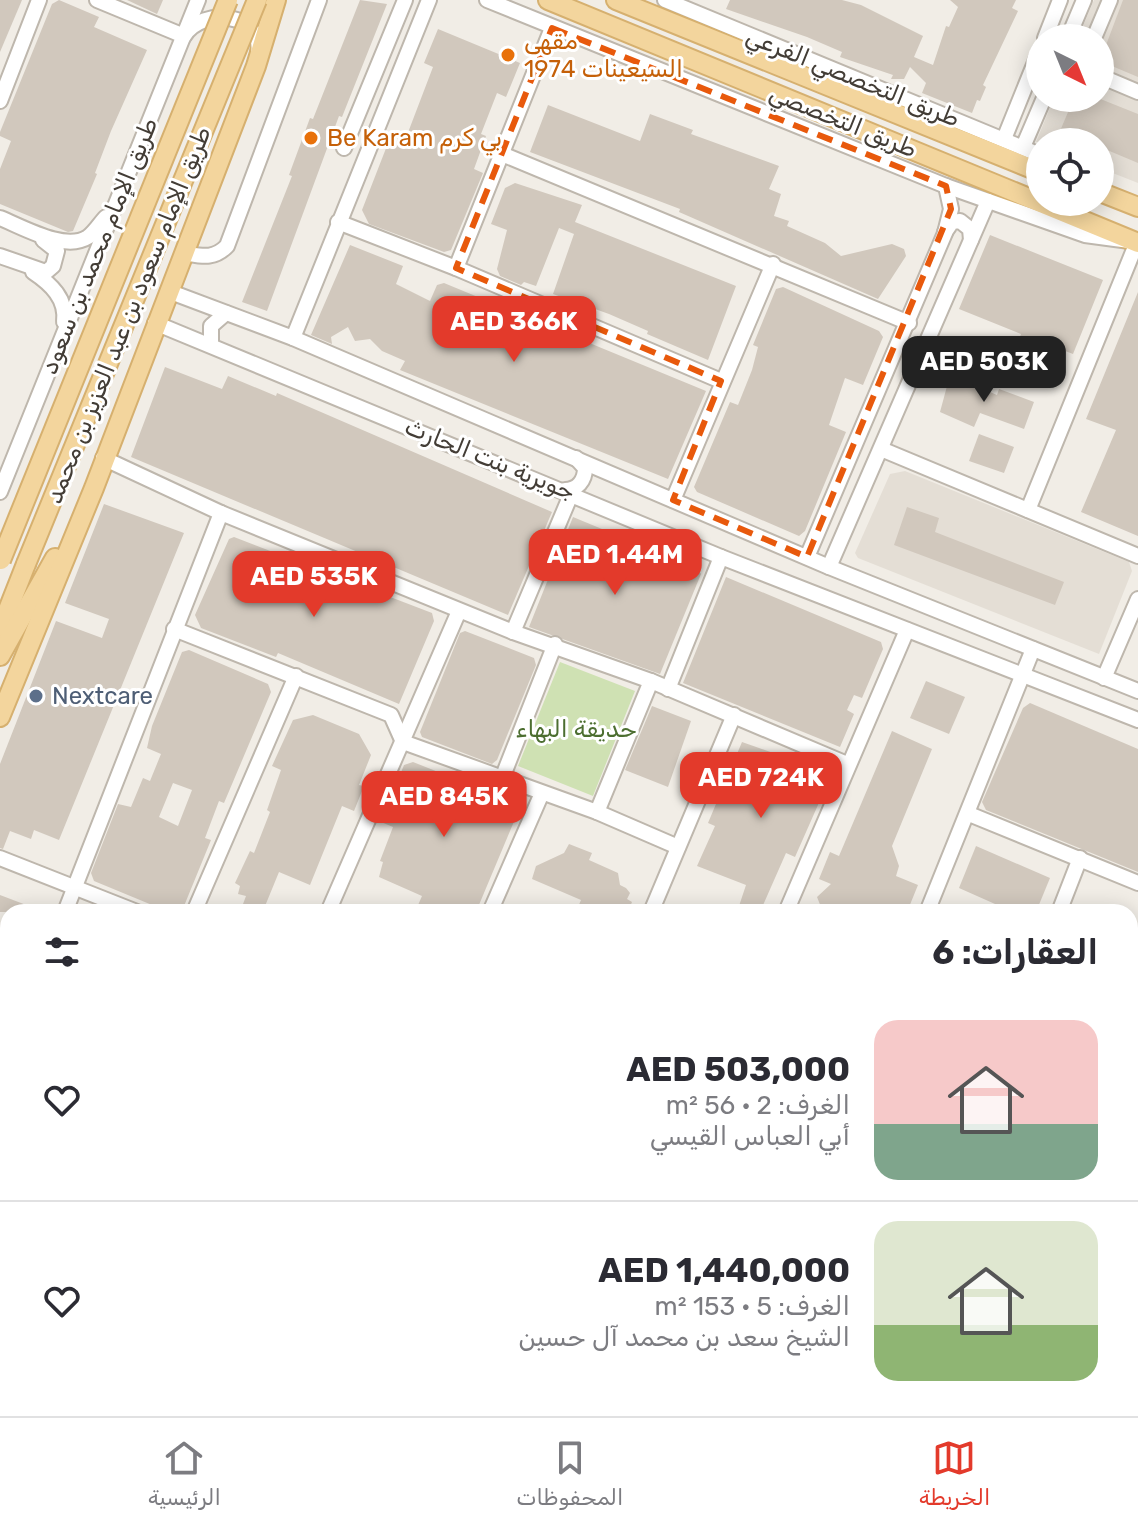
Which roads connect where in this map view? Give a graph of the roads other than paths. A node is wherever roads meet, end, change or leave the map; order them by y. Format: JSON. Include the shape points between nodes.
{"nodes":[{"id":1,"x":39,"y":0,"type":"edge"},
{"id":2,"x":97,"y":0,"type":"edge"},
{"id":3,"x":198,"y":0,"type":"edge"},
{"id":4,"x":228,"y":0,"type":"edge"},
{"id":5,"x":257,"y":0,"type":"edge"},
{"id":6,"x":276,"y":0,"type":"edge"},
{"id":7,"x":319,"y":0,"type":"edge"},
{"id":8,"x":405,"y":0,"type":"edge"},
{"id":9,"x":429,"y":0,"type":"edge"},
{"id":10,"x":487,"y":0,"type":"edge"},
{"id":11,"x":548,"y":0,"type":"edge"},
{"id":12,"x":616,"y":0,"type":"edge"},
{"id":13,"x":665,"y":0,"type":"edge"},
{"id":14,"x":1060,"y":0,"type":"edge"},
{"id":15,"x":1084,"y":0,"type":"edge"},
{"id":16,"x":1110,"y":0,"type":"edge"},
{"id":17,"x":1051,"y":24,"type":"edge"},
{"id":18,"x":1074,"y":24,"type":"edge"},
{"id":19,"x":1100,"y":24,"type":"edge"},
{"id":20,"x":552,"y":28,"type":"junction"},
{"id":21,"x":184,"y":36,"type":"junction"},
{"id":22,"x":256,"y":66,"type":"junction"},
{"id":23,"x":1114,"y":82,"type":"edge"},
{"id":24,"x":3,"y":85,"type":"edge"},
{"id":25,"x":1026,"y":85,"type":"edge"},
{"id":26,"x":1138,"y":92,"type":"edge"},
{"id":27,"x":0,"y":101,"type":"edge"},
{"id":28,"x":1038,"y":112,"type":"edge"},
{"id":29,"x":1004,"y":139,"type":"junction"},
{"id":30,"x":1023,"y":147,"type":"junction"},
{"id":31,"x":344,"y":148,"type":"dead end"},
{"id":32,"x":1026,"y":148,"type":"edge"},
{"id":33,"x":502,"y":154,"type":"junction"},
{"id":34,"x":1026,"y":166,"type":"edge"},
{"id":35,"x":946,"y":186,"type":"junction"},
{"id":36,"x":120,"y":192,"type":"junction"},
{"id":37,"x":1114,"y":196,"type":"edge"},
{"id":38,"x":988,"y":201,"type":"junction"},
{"id":39,"x":1138,"y":207,"type":"edge"},
{"id":40,"x":6,"y":221,"type":"edge"},
{"id":41,"x":338,"y":222,"type":"junction"},
{"id":42,"x":945,"y":233,"type":"junction"},
{"id":43,"x":971,"y":240,"type":"junction"},
{"id":44,"x":1137,"y":242,"type":"edge"},
{"id":45,"x":183,"y":253,"type":"junction"},
{"id":46,"x":0,"y":256,"type":"edge"},
{"id":47,"x":773,"y":264,"type":"junction"},
{"id":48,"x":456,"y":268,"type":"junction"},
{"id":49,"x":168,"y":291,"type":"junction"},
{"id":50,"x":226,"y":313,"type":"junction"},
{"id":51,"x":155,"y":323,"type":"junction"},
{"id":52,"x":909,"y":323,"type":"junction"},
{"id":53,"x":293,"y":338,"type":"junction"},
{"id":54,"x":211,"y":344,"type":"junction"},
{"id":55,"x":60,"y":345,"type":"junction"},
{"id":56,"x":721,"y":381,"type":"junction"},
{"id":57,"x":881,"y":449,"type":"junction"},
{"id":58,"x":103,"y":458,"type":"junction"},
{"id":59,"x":576,"y":458,"type":"junction"},
{"id":60,"x":608,"y":472,"type":"junction"},
{"id":61,"x":9,"y":474,"type":"junction"},
{"id":62,"x":94,"y":488,"type":"junction"},
{"id":63,"x":568,"y":491,"type":"junction"},
{"id":64,"x":0,"y":492,"type":"edge"},
{"id":65,"x":673,"y":500,"type":"junction"},
{"id":66,"x":0,"y":502,"type":"edge"},
{"id":67,"x":593,"y":502,"type":"junction"},
{"id":68,"x":1028,"y":510,"type":"junction"},
{"id":69,"x":221,"y":513,"type":"junction"},
{"id":70,"x":822,"y":523,"type":"junction"},
{"id":71,"x":845,"y":532,"type":"junction"},
{"id":72,"x":1138,"y":556,"type":"edge"},
{"id":73,"x":721,"y":557,"type":"junction"},
{"id":74,"x":807,"y":557,"type":"junction"},
{"id":75,"x":0,"y":561,"type":"edge"},
{"id":76,"x":829,"y":567,"type":"junction"},
{"id":77,"x":1138,"y":599,"type":"edge"},
{"id":78,"x":459,"y":611,"type":"junction"},
{"id":79,"x":174,"y":629,"type":"junction"},
{"id":80,"x":0,"y":630,"type":"edge"},
{"id":81,"x":907,"y":630,"type":"junction"},
{"id":82,"x":513,"y":632,"type":"junction"},
{"id":83,"x":555,"y":644,"type":"junction"},
{"id":84,"x":1033,"y":649,"type":"junction"},
{"id":85,"x":0,"y":656,"type":"edge"},
{"id":86,"x":1023,"y":675,"type":"junction"},
{"id":87,"x":296,"y":676,"type":"junction"},
{"id":88,"x":1104,"y":678,"type":"junction"},
{"id":89,"x":651,"y":681,"type":"junction"},
{"id":90,"x":668,"y":689,"type":"junction"},
{"id":91,"x":1138,"y":691,"type":"edge"},
{"id":92,"x":734,"y":715,"type":"junction"},
{"id":93,"x":0,"y":717,"type":"edge"},
{"id":94,"x":1138,"y":720,"type":"edge"},
{"id":95,"x":403,"y":742,"type":"junction"},
{"id":96,"x":847,"y":764,"type":"junction"},
{"id":97,"x":501,"y":781,"type":"junction"},
{"id":98,"x":542,"y":793,"type":"junction"},
{"id":99,"x":597,"y":812,"type":"junction"},
{"id":100,"x":969,"y":814,"type":"junction"},
{"id":101,"x":678,"y":847,"type":"junction"},
{"id":102,"x":0,"y":858,"type":"edge"},
{"id":103,"x":1080,"y":858,"type":"junction"},
{"id":104,"x":1138,"y":883,"type":"edge"},
{"id":105,"x":73,"y":887,"type":"junction"},
{"id":106,"x":68,"y":904,"type":"edge"},
{"id":107,"x":117,"y":904,"type":"edge"},
{"id":108,"x":197,"y":904,"type":"edge"},
{"id":109,"x":332,"y":904,"type":"edge"},
{"id":110,"x":493,"y":904,"type":"edge"},
{"id":111,"x":654,"y":904,"type":"edge"},
{"id":112,"x":789,"y":904,"type":"edge"},
{"id":113,"x":930,"y":904,"type":"edge"},
{"id":114,"x":1062,"y":904,"type":"edge"}],
"edges":[{"from":1,"to":24,"type":"street"},
{"from":2,"to":21,"type":"street"},
{"from":3,"to":21,"type":"street","name":"طريق الإمام محمد بن سعود"},
{"from":4,"to":75,"type":"main road","name":"طريق الإمام سعود بن عبد العزيز بن محمد","bridge":true},
{"from":5,"to":80,"type":"main road","name":"طريق الإمام سعود بن عبد العزيز بن محمد","bridge":true},
{"from":6,"to":22,"type":"main road"},
{"from":7,"to":45,"type":"street","via":[[227,246],[207,257]]},
{"from":8,"to":31,"type":"street"},
{"from":9,"to":41,"type":"street"},
{"from":10,"to":20,"type":"street"},
{"from":11,"to":44,"type":"main road","name":"طريق التخصصي"},
{"from":12,"to":34,"type":"main road","name":"طريق التخصصي"},
{"from":13,"to":29,"type":"street","name":"طريق التخصصي الفرعي"},
{"from":14,"to":17,"type":"street"},
{"from":15,"to":18,"type":"street"},
{"from":16,"to":19,"type":"street"},
{"from":20,"to":33,"type":"street"},
{"from":20,"to":35,"type":"street"},
{"from":21,"to":22,"type":"street","via":[[202,19],[233,18],[253,31],[259,44]]},
{"from":21,"to":36,"type":"street","name":"طريق الإمام محمد بن سعود"},
{"from":22,"to":45,"type":"main road"},
{"from":23,"to":26,"type":"street"},
{"from":24,"to":27,"type":"street"},
{"from":25,"to":29,"type":"street"},
{"from":28,"to":30,"type":"street"},
{"from":29,"to":30,"type":"street","name":"طريق التخصصي الفرعي"},
{"from":30,"to":32,"type":"street","name":"طريق التخصصي الفرعي"},
{"from":33,"to":47,"type":"street"},
{"from":33,"to":48,"type":"street"},
{"from":35,"to":38,"type":"street"},
{"from":35,"to":42,"type":"street","via":[[951,209]]},
{"from":36,"to":40,"type":"street","via":[[90,236],[77,242]]},
{"from":36,"to":55,"type":"street","name":"طريق الإمام محمد بن سعود"},
{"from":37,"to":39,"type":"main road"},
{"from":38,"to":43,"type":"street"},
{"from":38,"to":44,"type":"street","via":[[1085,235]]},
{"from":40,"to":46,"type":"street","via":[[53,245],[56,259],[46,272]]},
{"from":41,"to":48,"type":"street"},
{"from":41,"to":53,"type":"street"},
{"from":42,"to":43,"type":"street","via":[[952,222],[960,221],[970,229]]},
{"from":42,"to":52,"type":"street"},
{"from":43,"to":57,"type":"street"},
{"from":44,"to":68,"type":"street"},
{"from":45,"to":49,"type":"main road"},
{"from":46,"to":55,"type":"street","via":[[43,279],[61,297],[65,310]]},
{"from":47,"to":52,"type":"street"},
{"from":47,"to":56,"type":"street"},
{"from":48,"to":56,"type":"street"},
{"from":49,"to":50,"type":"street","name":"جويرية بنت الحارث"},
{"from":49,"to":51,"type":"main road"},
{"from":50,"to":53,"type":"street","name":"جويرية بنت الحارث"},
{"from":50,"to":54,"type":"street","via":[[211,326]]},
{"from":51,"to":54,"type":"street","name":"جويرية بنت الحارث"},
{"from":51,"to":58,"type":"main road"},
{"from":52,"to":70,"type":"street"},
{"from":53,"to":59,"type":"street","name":"جويرية بنت الحارث"},
{"from":54,"to":63,"type":"street","name":"جويرية بنت الحارث"},
{"from":55,"to":61,"type":"street","name":"طريق الإمام محمد بن سعود"},
{"from":56,"to":65,"type":"street"},
{"from":57,"to":68,"type":"street"},
{"from":57,"to":71,"type":"street"},
{"from":58,"to":62,"type":"main road"},
{"from":58,"to":69,"type":"street"},
{"from":59,"to":60,"type":"street","name":"جويرية بنت الحارث"},
{"from":59,"to":63,"type":"street","via":[[585,468],[583,479]]},
{"from":60,"to":65,"type":"street","name":"جويرية بنت الحارث"},
{"from":60,"to":67,"type":"street","via":[[591,477]]},
{"from":61,"to":64,"type":"street","name":"طريق الإمام محمد بن سعود"},
{"from":61,"to":66,"type":"street"},
{"from":62,"to":85,"type":"main road"},
{"from":62,"to":93,"type":"main road"},
{"from":63,"to":67,"type":"street","name":"جويرية بنت الحارث"},
{"from":63,"to":82,"type":"street"},
{"from":65,"to":74,"type":"street","name":"جويرية بنت الحارث"},
{"from":67,"to":73,"type":"street","name":"جويرية بنت الحارث"},
{"from":68,"to":72,"type":"street"},
{"from":69,"to":78,"type":"street"},
{"from":69,"to":79,"type":"street"},
{"from":70,"to":71,"type":"street","via":[[827,541],[839,540]]},
{"from":70,"to":74,"type":"street"},
{"from":71,"to":76,"type":"street"},
{"from":73,"to":81,"type":"street","name":"جويرية بنت الحارث"},
{"from":73,"to":90,"type":"street"},
{"from":74,"to":76,"type":"street","name":"جويرية بنت الحارث"},
{"from":76,"to":84,"type":"street","name":"جويرية بنت الحارث"},
{"from":77,"to":88,"type":"street"},
{"from":78,"to":82,"type":"street"},
{"from":78,"to":95,"type":"street"},
{"from":79,"to":87,"type":"street"},
{"from":79,"to":105,"type":"street"},
{"from":81,"to":86,"type":"street","name":"جويرية بنت الحارث"},
{"from":81,"to":96,"type":"street"},
{"from":82,"to":83,"type":"street"},
{"from":83,"to":89,"type":"street"},
{"from":83,"to":97,"type":"street"},
{"from":84,"to":86,"type":"street"},
{"from":84,"to":88,"type":"street","name":"جويرية بنت الحارث"},
{"from":86,"to":94,"type":"street","name":"جويرية بنت الحارث"},
{"from":86,"to":100,"type":"street"},
{"from":87,"to":95,"type":"street","via":[[391,715]]},
{"from":87,"to":108,"type":"street"},
{"from":88,"to":91,"type":"street","name":"جويرية بنت الحارث"},
{"from":89,"to":90,"type":"street"},
{"from":89,"to":99,"type":"street"},
{"from":90,"to":92,"type":"street"},
{"from":92,"to":96,"type":"street"},
{"from":92,"to":101,"type":"street"},
{"from":95,"to":97,"type":"street"},
{"from":95,"to":109,"type":"street"},
{"from":96,"to":112,"type":"street"},
{"from":97,"to":98,"type":"street"},
{"from":98,"to":99,"type":"street"},
{"from":98,"to":110,"type":"street"},
{"from":99,"to":101,"type":"street"},
{"from":100,"to":103,"type":"street"},
{"from":100,"to":113,"type":"street"},
{"from":101,"to":111,"type":"street"},
{"from":102,"to":105,"type":"street"},
{"from":103,"to":104,"type":"street"},
{"from":103,"to":114,"type":"street"},
{"from":105,"to":106,"type":"street"},
{"from":105,"to":107,"type":"street"}]}
